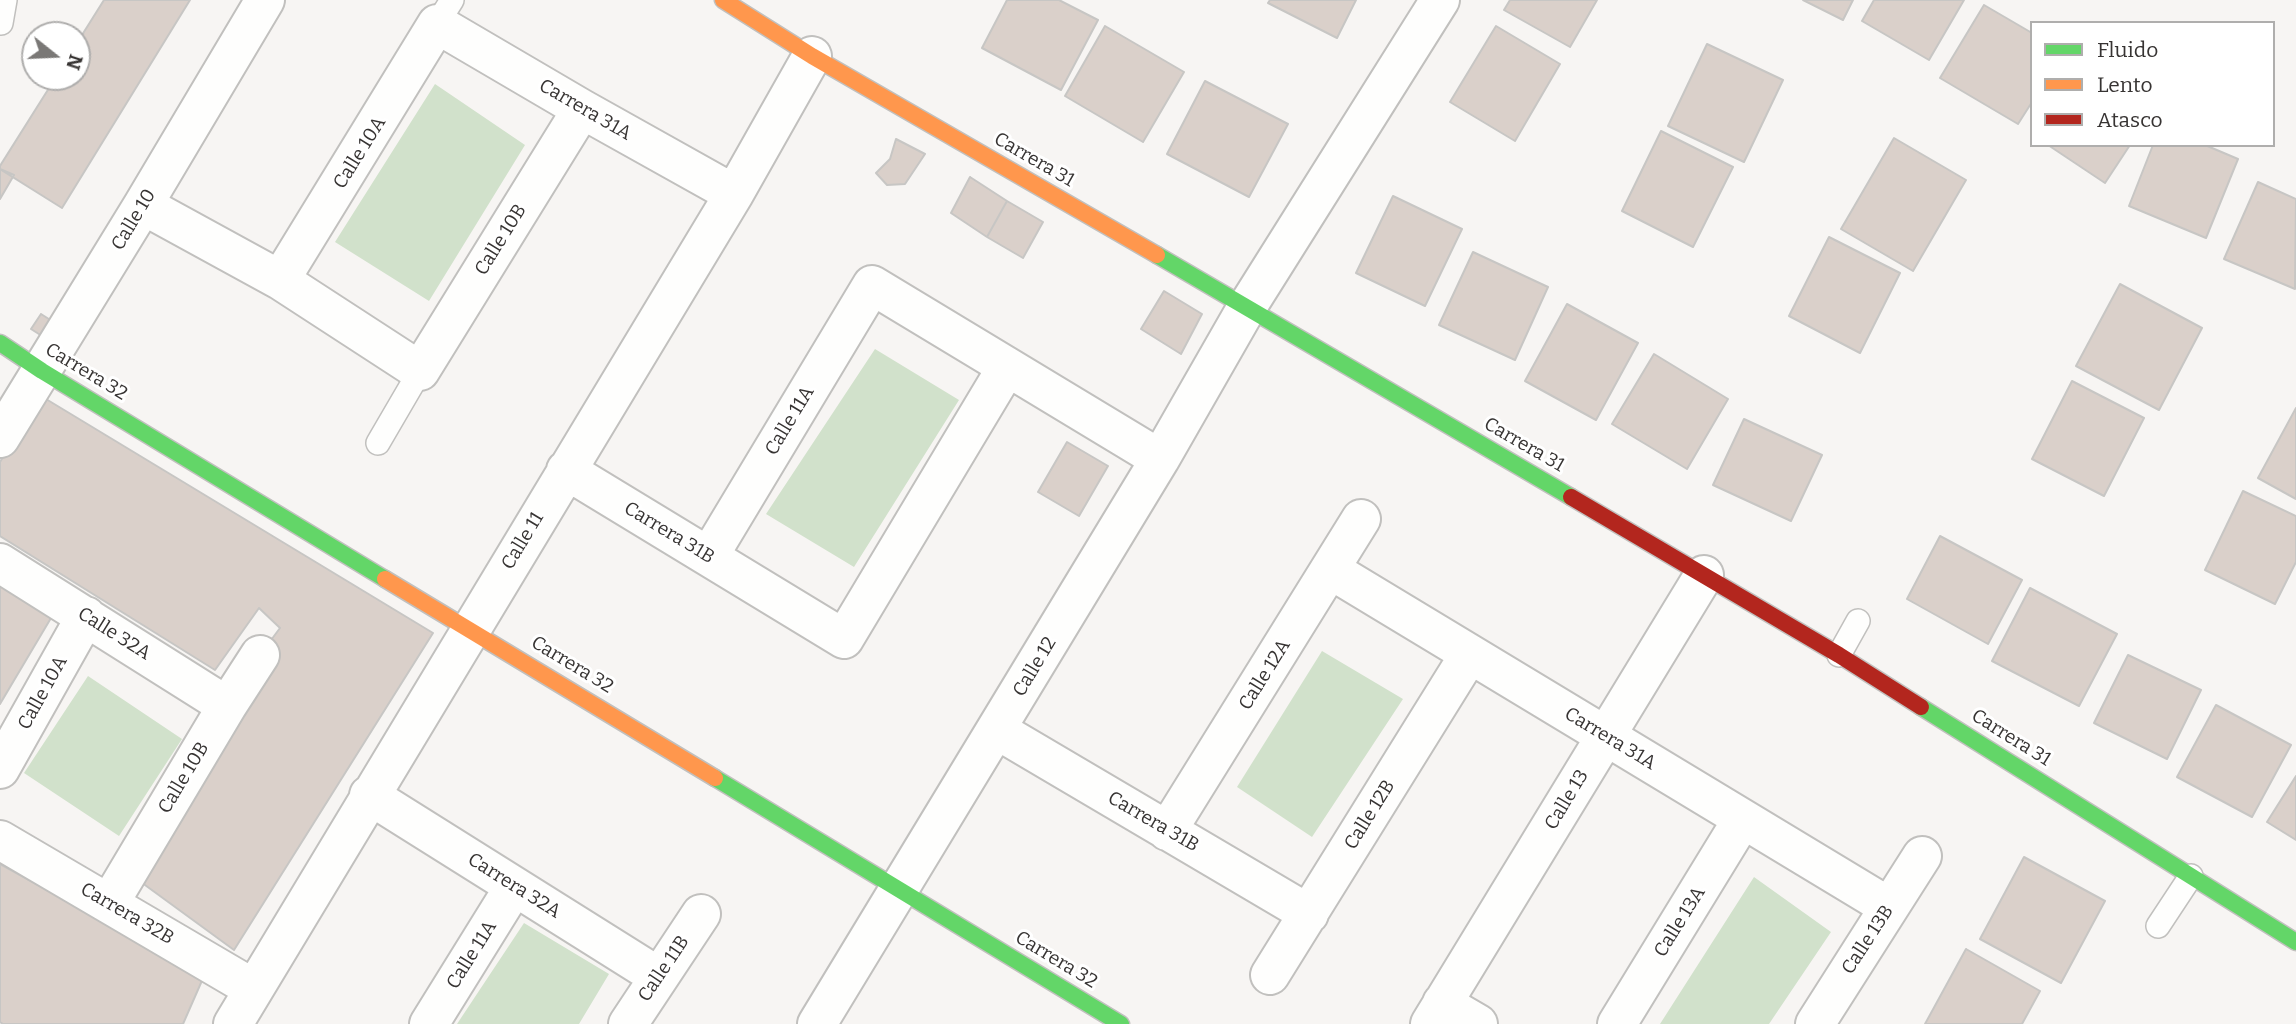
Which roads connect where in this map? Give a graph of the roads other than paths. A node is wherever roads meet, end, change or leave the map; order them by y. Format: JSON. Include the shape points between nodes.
{"nodes":[{"id":1,"x":265,"y":0,"type":"edge"},
{"id":2,"x":723,"y":0,"type":"edge"},
{"id":3,"x":1440,"y":0,"type":"edge"},
{"id":4,"x":445,"y":12,"type":"edge"},
{"id":5,"x":812,"y":56,"type":"junction"},
{"id":6,"x":582,"y":109,"type":"junction"},
{"id":7,"x":734,"y":194,"type":"junction"},
{"id":8,"x":143,"y":205,"type":"junction"},
{"id":9,"x":280,"y":280,"type":"junction"},
{"id":10,"x":1247,"y":307,"type":"junction"},
{"id":11,"x":0,"y":343,"type":"edge"},
{"id":12,"x":1007,"y":367,"type":"junction"},
{"id":13,"x":43,"y":371,"type":"junction"},
{"id":14,"x":420,"y":371,"type":"junction"},
{"id":15,"x":0,"y":438,"type":"edge"},
{"id":16,"x":378,"y":443,"type":"dead end"},
{"id":17,"x":1160,"y":459,"type":"junction"},
{"id":18,"x":566,"y":470,"type":"junction"},
{"id":19,"x":1361,"y":519,"type":"dead end"},
{"id":20,"x":709,"y":556,"type":"junction"},
{"id":21,"x":0,"y":563,"type":"edge"},
{"id":22,"x":1331,"y":570,"type":"junction"},
{"id":23,"x":1703,"y":575,"type":"junction"},
{"id":24,"x":86,"y":616,"type":"junction"},
{"id":25,"x":1858,"y":621,"type":"dead end"},
{"id":26,"x":470,"y":628,"type":"junction"},
{"id":27,"x":260,"y":655,"type":"dead end"},
{"id":28,"x":1469,"y":655,"type":"junction"},
{"id":29,"x":1839,"y":656,"type":"junction"},
{"id":30,"x":227,"y":706,"type":"junction"},
{"id":31,"x":997,"y":730,"type":"junction"},
{"id":32,"x":1605,"y":737,"type":"junction"},
{"id":33,"x":0,"y":769,"type":"edge"},
{"id":34,"x":369,"y":795,"type":"junction"},
{"id":35,"x":1742,"y":820,"type":"junction"},
{"id":36,"x":1167,"y":831,"type":"junction"},
{"id":37,"x":0,"y":840,"type":"edge"},
{"id":38,"x":1922,"y":856,"type":"dead end"},
{"id":39,"x":2191,"y":876,"type":"junction"},
{"id":40,"x":514,"y":887,"type":"junction"},
{"id":41,"x":900,"y":889,"type":"junction"},
{"id":42,"x":110,"y":902,"type":"junction"},
{"id":43,"x":1889,"y":907,"type":"junction"},
{"id":44,"x":701,"y":914,"type":"dead end"},
{"id":45,"x":1309,"y":914,"type":"junction"},
{"id":46,"x":2158,"y":926,"type":"dead end"},
{"id":47,"x":2296,"y":942,"type":"edge"},
{"id":48,"x":1270,"y":975,"type":"dead end"},
{"id":49,"x":659,"y":977,"type":"junction"},
{"id":50,"x":254,"y":989,"type":"junction"},
{"id":51,"x":1436,"y":1014,"type":"edge"},
{"id":52,"x":233,"y":1024,"type":"edge"},
{"id":53,"x":429,"y":1024,"type":"edge"},
{"id":54,"x":628,"y":1024,"type":"edge"},
{"id":55,"x":817,"y":1024,"type":"edge"},
{"id":56,"x":1121,"y":1024,"type":"edge"},
{"id":57,"x":1478,"y":1024,"type":"edge"},
{"id":58,"x":1617,"y":1024,"type":"edge"},
{"id":59,"x":1815,"y":1024,"type":"edge"}],
"edges":[{"from":1,"to":8,"type":"street","name":"Calle 10"},
{"from":2,"to":5,"type":"street","name":"Carrera 31"},
{"from":3,"to":10,"type":"street","name":"Calle 12"},
{"from":4,"to":6,"type":"street","name":"Carrera 31A"},
{"from":4,"to":9,"type":"street","name":"Calle 10A"},
{"from":5,"to":7,"type":"street","name":"Calle 11"},
{"from":5,"to":10,"type":"street","name":"Carrera 31"},
{"from":6,"to":7,"type":"street","name":"Carrera 31A"},
{"from":6,"to":14,"type":"street","name":"Calle 10B"},
{"from":7,"to":18,"type":"street","name":"Calle 11"},
{"from":8,"to":9,"type":"street"},
{"from":8,"to":13,"type":"street","name":"Calle 10"},
{"from":9,"to":14,"type":"street"},
{"from":10,"to":17,"type":"street","name":"Calle 12"},
{"from":10,"to":23,"type":"street","name":"Carrera 31"},
{"from":11,"to":13,"type":"street","name":"Carrera 32"},
{"from":12,"to":17,"type":"street"},
{"from":12,"to":20,"type":"street","name":"Calle 11A","via":[[872,285]]},
{"from":12,"to":20,"type":"street","name":"Carrera 31B","via":[[844,639]]},
{"from":13,"to":15,"type":"street","name":"Calle 10"},
{"from":13,"to":26,"type":"street","name":"Carrera 32"},
{"from":14,"to":16,"type":"lane"},
{"from":17,"to":31,"type":"street","name":"Calle 12"},
{"from":18,"to":20,"type":"street","name":"Carrera 31B"},
{"from":18,"to":26,"type":"street","name":"Calle 11"},
{"from":19,"to":22,"type":"street","name":"Calle 12A"},
{"from":21,"to":24,"type":"street","name":"Calle 32A"},
{"from":22,"to":28,"type":"street","name":"Carrera 31A"},
{"from":22,"to":36,"type":"street","name":"Calle 12A"},
{"from":23,"to":29,"type":"street","name":"Carrera 31"},
{"from":23,"to":32,"type":"street","name":"Calle 13"},
{"from":24,"to":30,"type":"street","name":"Calle 32A"},
{"from":24,"to":33,"type":"street","name":"Calle 10A"},
{"from":25,"to":29,"type":"lane"},
{"from":26,"to":34,"type":"street","name":"Calle 11"},
{"from":26,"to":41,"type":"street","name":"Carrera 32"},
{"from":27,"to":30,"type":"street","name":"Calle 10B"},
{"from":28,"to":32,"type":"street","name":"Carrera 31A"},
{"from":28,"to":45,"type":"street","name":"Calle 12B"},
{"from":29,"to":39,"type":"street","name":"Carrera 31"},
{"from":30,"to":42,"type":"street","name":"Calle 10B"},
{"from":31,"to":36,"type":"street","name":"Carrera 31B"},
{"from":31,"to":41,"type":"street","name":"Calle 12"},
{"from":32,"to":35,"type":"street","name":"Carrera 31A"},
{"from":32,"to":51,"type":"street","name":"Calle 13"},
{"from":34,"to":40,"type":"street","name":"Carrera 32A"},
{"from":34,"to":50,"type":"street","name":"Calle 11"},
{"from":35,"to":43,"type":"street","name":"Carrera 31A"},
{"from":35,"to":58,"type":"street","name":"Calle 13A"},
{"from":36,"to":45,"type":"street","name":"Carrera 31B"},
{"from":37,"to":42,"type":"street","name":"Carrera 32B"},
{"from":38,"to":43,"type":"street","name":"Calle 13B"},
{"from":39,"to":46,"type":"lane"},
{"from":39,"to":47,"type":"street","name":"Carrera 31"},
{"from":40,"to":49,"type":"street","name":"Carrera 32A"},
{"from":40,"to":53,"type":"street","name":"Calle 11A"},
{"from":41,"to":55,"type":"street","name":"Calle 12"},
{"from":41,"to":56,"type":"street","name":"Carrera 32"},
{"from":42,"to":50,"type":"street","name":"Carrera 32B"},
{"from":43,"to":59,"type":"street","name":"Calle 13B"},
{"from":44,"to":49,"type":"street","name":"Calle 11B"},
{"from":45,"to":48,"type":"street","name":"Calle 12B"},
{"from":49,"to":54,"type":"street","name":"Calle 11B"},
{"from":50,"to":52,"type":"street","name":"Calle 11"},
{"from":51,"to":57,"type":"street"}]}
